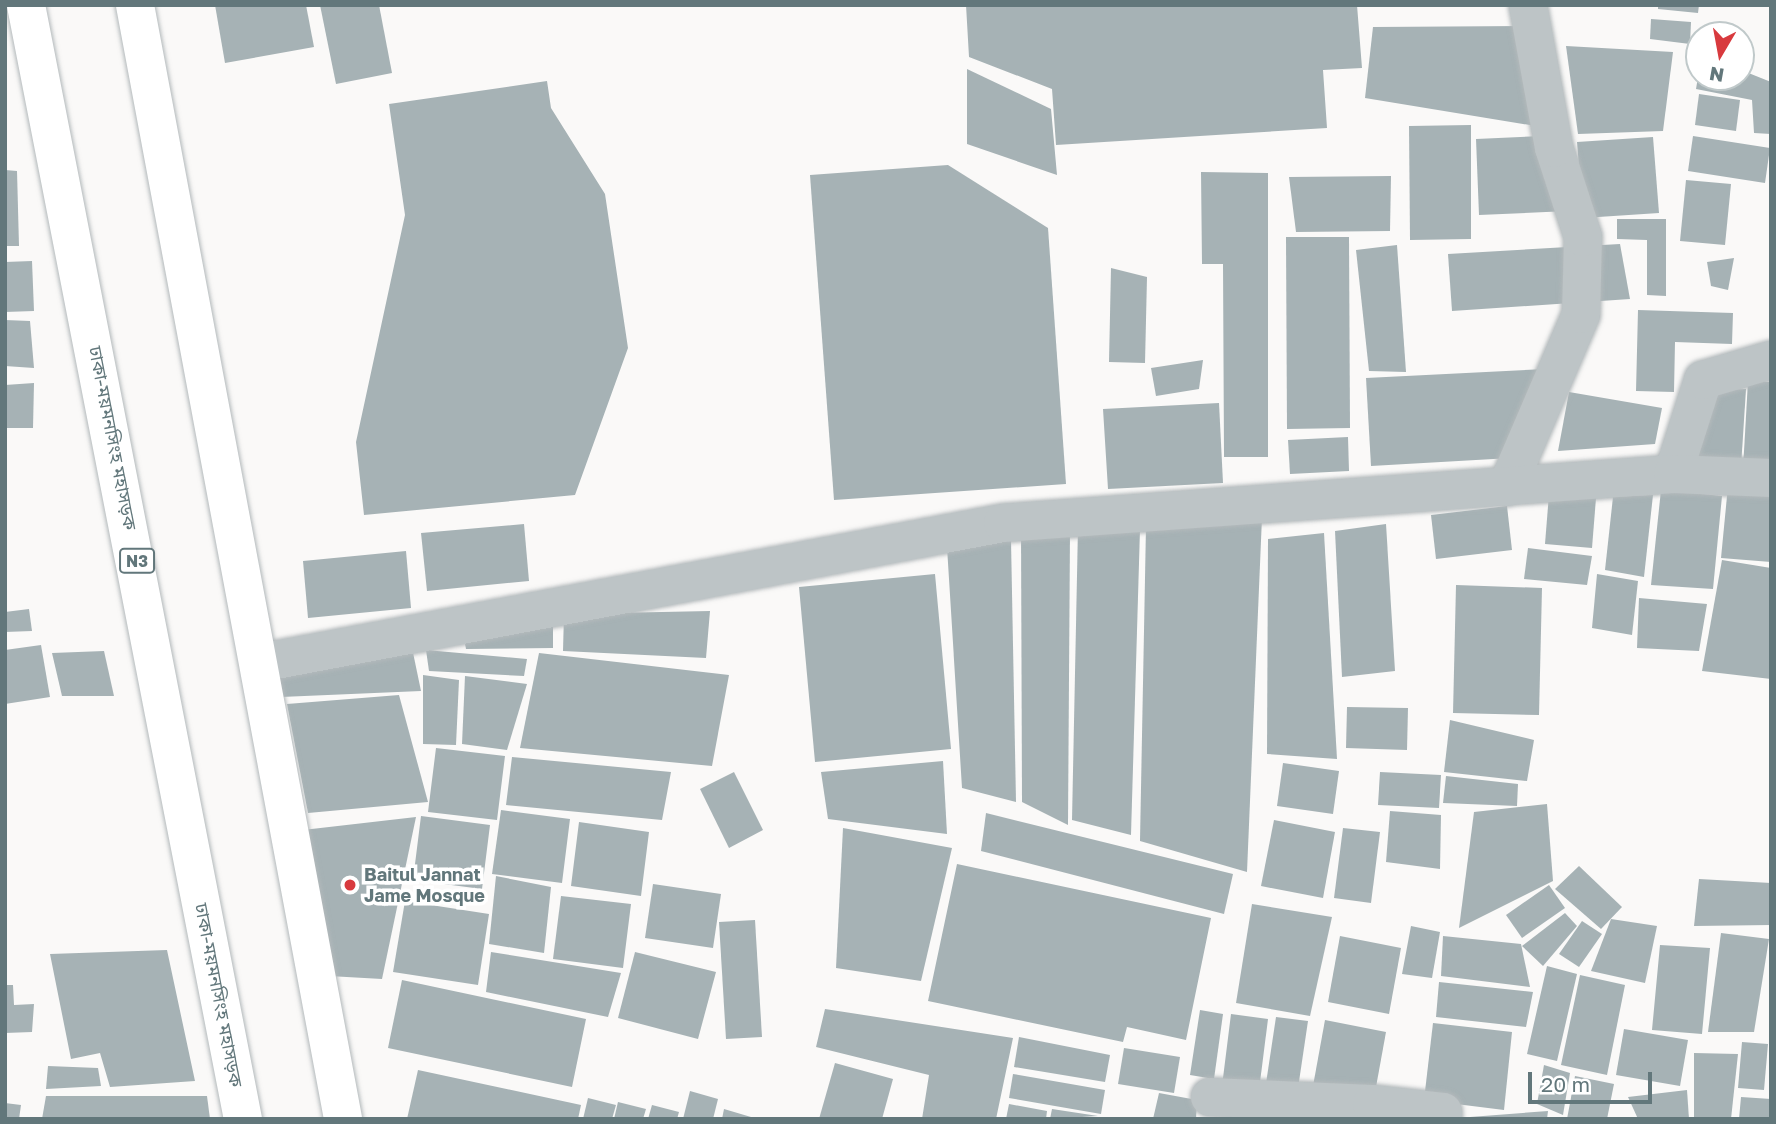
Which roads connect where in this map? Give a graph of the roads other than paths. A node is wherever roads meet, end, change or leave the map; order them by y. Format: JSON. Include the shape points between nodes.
{"nodes":[{"id":1,"x":26,"y":5,"type":"edge"},
{"id":2,"x":135,"y":5,"type":"edge"},
{"id":3,"x":1528,"y":5,"type":"edge"},
{"id":4,"x":1771,"y":360,"type":"edge"},
{"id":5,"x":1673,"y":474,"type":"junction"},
{"id":6,"x":1771,"y":478,"type":"edge"},
{"id":7,"x":1507,"y":487,"type":"junction"},
{"id":8,"x":260,"y":663,"type":"junction"},
{"id":9,"x":1210,"y":1097,"type":"dead end"},
{"id":10,"x":243,"y":1119,"type":"edge"},
{"id":11,"x":343,"y":1119,"type":"edge"},
{"id":12,"x":1443,"y":1119,"type":"edge"}],
"edges":[{"from":1,"to":10,"type":"highway","name":"ঢাকা-ময়মনসিংহ মহাসড়ক","number":"N3"},
{"from":2,"to":8,"type":"highway"},
{"from":3,"to":7,"type":"street","via":[[1554,148],[1583,237],[1581,314]]},
{"from":4,"to":5,"type":"street","via":[[1703,380]]},
{"from":5,"to":6,"type":"street"},
{"from":5,"to":7,"type":"street"},
{"from":7,"to":8,"type":"street","via":[[1003,523]]},
{"from":8,"to":11,"type":"highway"},
{"from":9,"to":12,"type":"street","via":[[1372,1104],[1443,1111]]}]}
